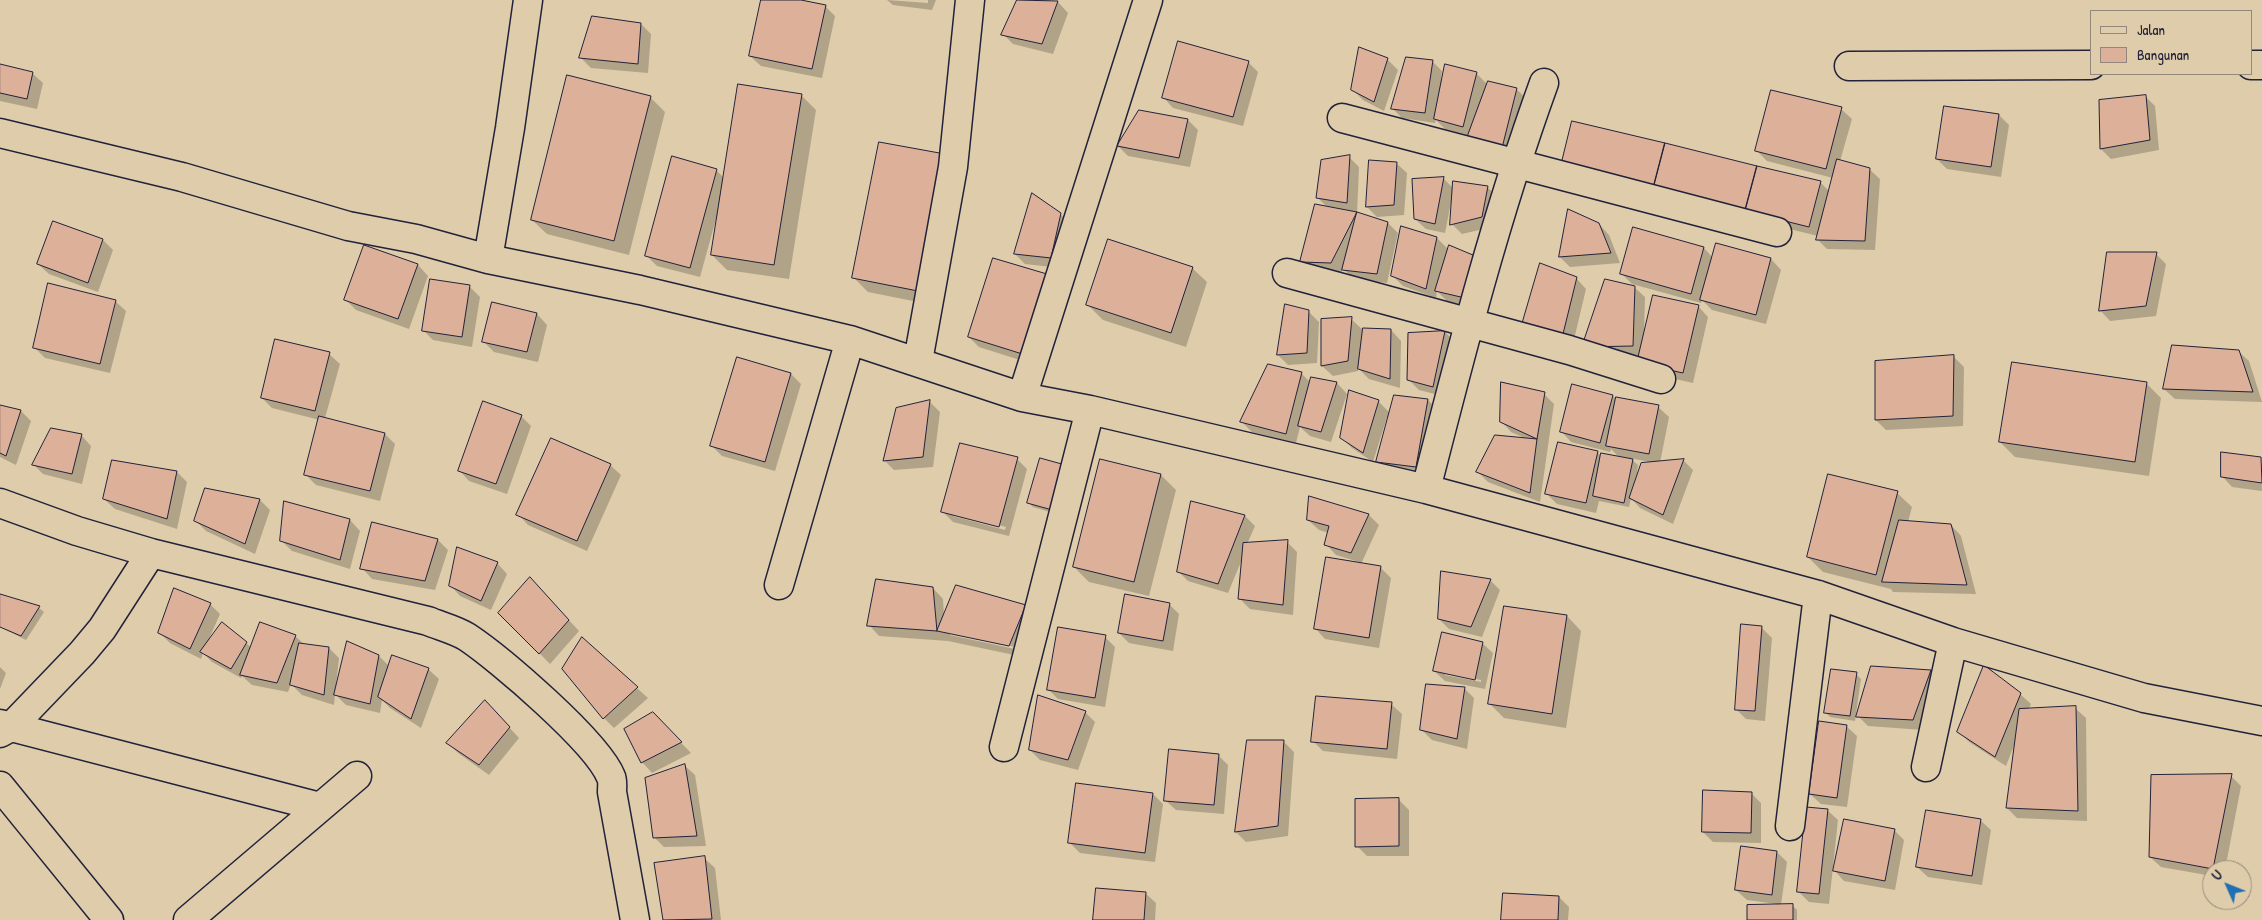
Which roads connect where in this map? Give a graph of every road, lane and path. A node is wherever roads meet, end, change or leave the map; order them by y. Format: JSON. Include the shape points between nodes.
{"nodes":[{"id":1,"x":528,"y":0,"type":"edge"},
{"id":2,"x":970,"y":0,"type":"edge"},
{"id":3,"x":1148,"y":0,"type":"edge"},
{"id":4,"x":1849,"y":66,"type":"dead end"},
{"id":5,"x":2090,"y":66,"type":"edge"},
{"id":6,"x":1544,"y":82,"type":"dead end"},
{"id":7,"x":1342,"y":118,"type":"dead end"},
{"id":8,"x":0,"y":133,"type":"edge"},
{"id":9,"x":1515,"y":164,"type":"junction"},
{"id":10,"x":1777,"y":232,"type":"dead end"},
{"id":11,"x":488,"y":259,"type":"junction"},
{"id":12,"x":1287,"y":273,"type":"dead end"},
{"id":13,"x":1468,"y":324,"type":"junction"},
{"id":14,"x":850,"y":340,"type":"junction"},
{"id":15,"x":918,"y":361,"type":"junction"},
{"id":16,"x":1661,"y":379,"type":"dead end"},
{"id":17,"x":1022,"y":397,"type":"junction"},
{"id":18,"x":1090,"y":410,"type":"junction"},
{"id":19,"x":1426,"y":488,"type":"junction"},
{"id":20,"x":0,"y":503,"type":"edge"},
{"id":21,"x":151,"y":553,"type":"junction"},
{"id":22,"x":779,"y":584,"type":"dead end"},
{"id":23,"x":1818,"y":596,"type":"junction"},
{"id":24,"x":1953,"y":642,"type":"junction"},
{"id":25,"x":2262,"y":721,"type":"edge"},
{"id":26,"x":4,"y":728,"type":"edge"},
{"id":27,"x":1004,"y":747,"type":"dead end"},
{"id":28,"x":1926,"y":766,"type":"dead end"},
{"id":29,"x":357,"y":776,"type":"dead end"},
{"id":30,"x":0,"y":786,"type":"edge"},
{"id":31,"x":320,"y":807,"type":"junction"},
{"id":32,"x":1790,"y":826,"type":"dead end"},
{"id":33,"x":109,"y":920,"type":"edge"},
{"id":34,"x":188,"y":920,"type":"edge"},
{"id":35,"x":635,"y":920,"type":"edge"}],
"edges":[{"from":1,"to":11,"type":"street"},
{"from":2,"to":15,"type":"street","via":[[953,168]]},
{"from":3,"to":17,"type":"street"},
{"from":4,"to":5,"type":"street"},
{"from":6,"to":9,"type":"street"},
{"from":7,"to":9,"type":"street"},
{"from":8,"to":11,"type":"street","via":[[182,177],[348,226],[416,239]]},
{"from":9,"to":10,"type":"street"},
{"from":9,"to":13,"type":"street"},
{"from":11,"to":14,"type":"street","via":[[640,290]]},
{"from":12,"to":13,"type":"street"},
{"from":13,"to":16,"type":"street","via":[[1569,350]]},
{"from":13,"to":19,"type":"street"},
{"from":14,"to":15,"type":"street"},
{"from":14,"to":22,"type":"street"},
{"from":15,"to":17,"type":"street"},
{"from":17,"to":18,"type":"street"},
{"from":18,"to":19,"type":"street"},
{"from":18,"to":27,"type":"street"},
{"from":19,"to":23,"type":"street"},
{"from":20,"to":21,"type":"street"},
{"from":21,"to":26,"type":"street","via":[[102,629],[82,653]]},
{"from":21,"to":35,"type":"street","via":[[428,621],[465,636],[568,723],[612,778]]},
{"from":23,"to":24,"type":"street"},
{"from":23,"to":32,"type":"street"},
{"from":24,"to":25,"type":"street","via":[[2144,698]]},
{"from":24,"to":28,"type":"street"},
{"from":26,"to":31,"type":"street"},
{"from":29,"to":31,"type":"street"},
{"from":30,"to":33,"type":"street"},
{"from":31,"to":34,"type":"street"}]}
